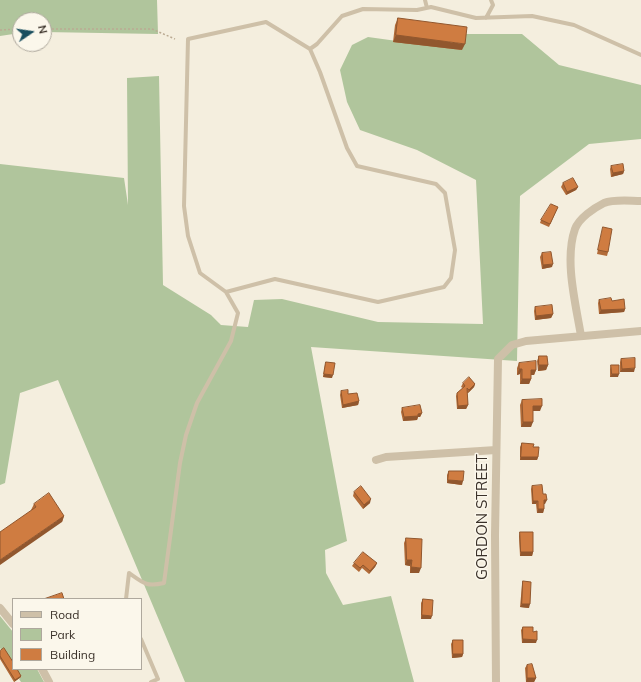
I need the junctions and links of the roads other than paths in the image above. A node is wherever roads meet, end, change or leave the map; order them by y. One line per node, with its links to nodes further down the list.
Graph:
1 (425, 0): 3 (lane)
2 (491, 0): 4 (lane)
3 (427, 8): 4 (lane); 5 (lane)
4 (486, 18): 6 (lane)
5 (310, 49): 8 (lane); 8 (lane)
6 (641, 55)
7 (641, 201): 10 (street)
8 (226, 292): 13 (lane)
9 (641, 332): 10 (street)
10 (581, 336): 11 (street, GORDON STREET)
11 (496, 450): 12 (street); 20 (street, GORDON STREET)
12 (376, 460)
13 (126, 598)
14 (0, 608): 15 (street)
15 (12, 623)
16 (142, 641): 19 (lane)
17 (43, 670): 18 (street)
18 (49, 682)
19 (151, 682)
20 (496, 682)

